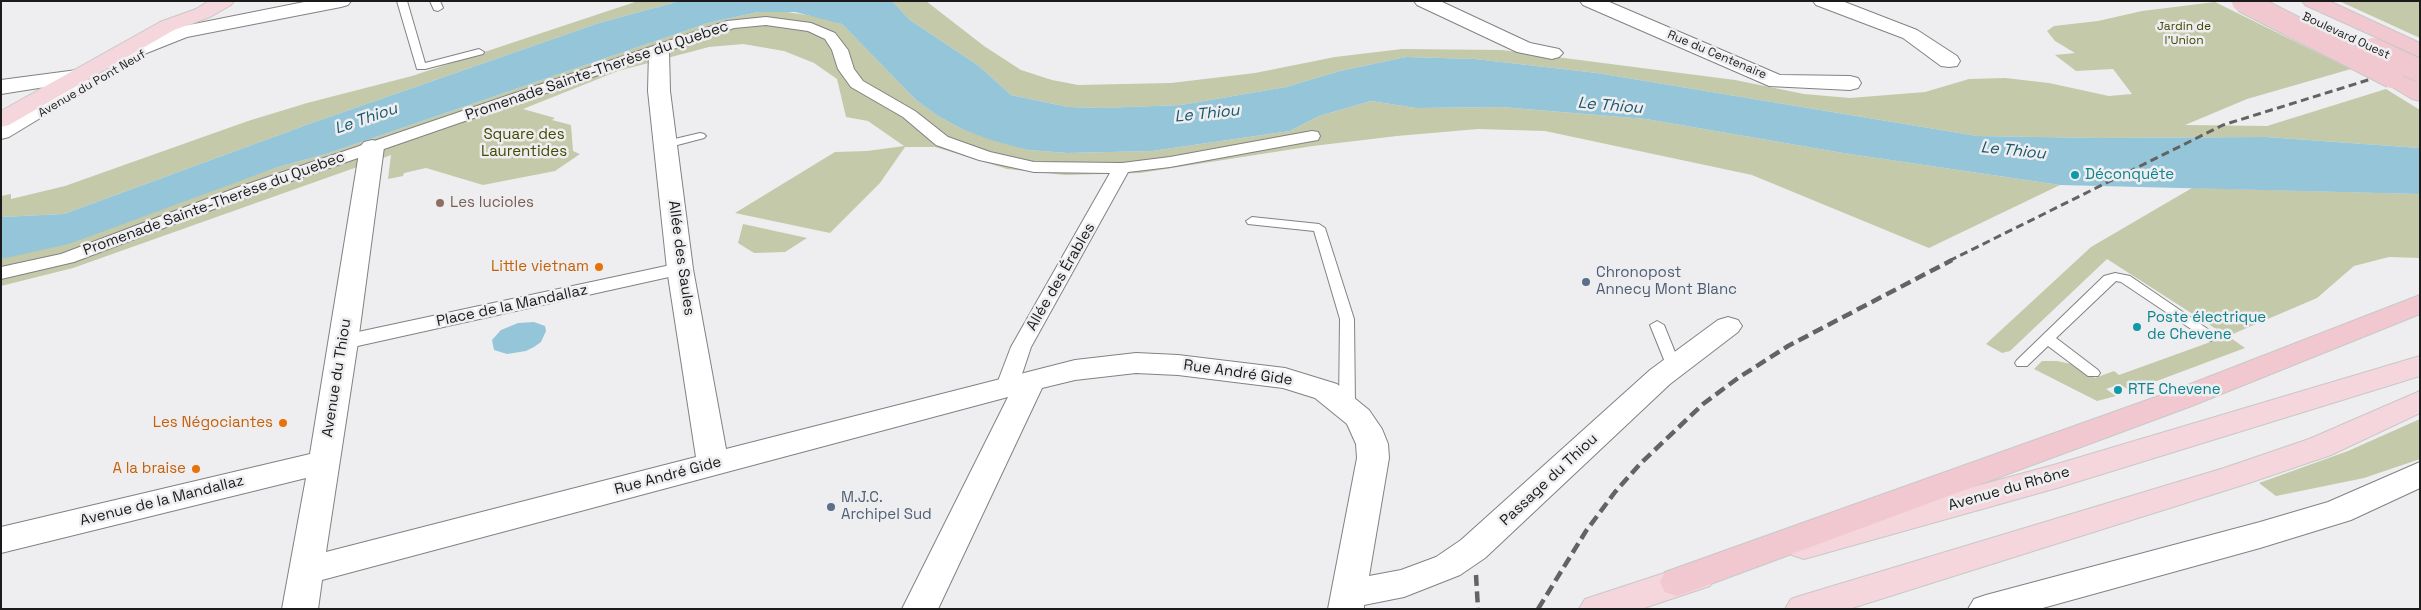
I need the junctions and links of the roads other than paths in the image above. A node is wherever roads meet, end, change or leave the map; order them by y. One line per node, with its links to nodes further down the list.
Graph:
1 (224, 1): 12 (main road, Avenue du Pont Neuf)
2 (240, 1): 11 (street)
3 (341, 1): 11 (street)
4 (1424, 1): 17 (street)
5 (1590, 1): 21 (street, Rue du Centenaire)
6 (1823, 1): 18 (street)
7 (2243, 1): 24 (highway, bridge)
8 (2272, 1): 19 (highway, Boulevard Ouest, bridge)
9 (2312, 1): 15 (highway, Boulevard Ouest)
10 (405, 2): 16 (lane)
11 (288, 12): 13 (street)
12 (203, 13): 13 (main road, Avenue du Pont Neuf); 20 (main road, Avenue du Pont Neuf)
13 (181, 32): 20 (street, Avenue du Pont Neuf); 26 (main road, Avenue du Pont Neuf)
14 (659, 51): 29 (street, Allée des Saules); 30 (street, Promenade Sainte-Therèse du Quebec); 31 (street, Promenade Sainte-Therèse du Quebec)
15 (2420, 51)
16 (479, 52)
17 (1552, 53)
18 (1950, 61)
19 (2420, 71)
20 (77, 76): 22 (street); 25 (main road, Avenue du Pont Neuf); 26 (street)
21 (1850, 83)
22 (1, 86)
23 (1, 93): 25 (street)
24 (2420, 94)
25 (8, 116)
26 (1, 132)
27 (700, 136): 29 (lane)
28 (1312, 136): 31 (street, Promenade Sainte-Therèse du Quebec)
29 (666, 144): 33 (street, Allée des Saules)
30 (372, 147): 34 (street, Promenade Sainte-Therèse du Quebec); 40 (street, Avenue du Thiou)
31 (1122, 168): 45 (street, Allée des Érables)
32 (1252, 221): 47 (lane)
33 (680, 269): 40 (street, Place de la Mandallaz); 49 (street, Allée des Saules)
34 (1, 273)
35 (2420, 304): 53 (highway)
36 (1657, 324): 43 (lane)
37 (1728, 326): 43 (street, Passage du Thiou)
38 (2211, 336): 39 (lane)
39 (2047, 339): 41 (lane); 44 (lane)
40 (344, 342): 48 (street, Avenue du Thiou)
41 (2022, 363)
42 (2420, 366): 53 (main road, Avenue du Rhône)
43 (1674, 367): 54 (street, Passage du Thiou)
44 (2094, 373)
45 (1018, 385): 47 (street, Rue André Gide); 49 (street, Rue André Gide); 56 (street)
46 (2420, 401): 58 (main road)
47 (1347, 406): 54 (street, Rue André Gide)
48 (323, 462): 51 (street, Avenue de la Mandallaz); 52 (street, Avenue du Thiou)
49 (713, 464): 52 (street, Rue André Gide)
50 (2420, 474): 59 (street)
51 (1, 540)
52 (306, 572): 55 (street, Avenue du Thiou)
53 (1676, 582): 57 (main road, Avenue du Rhône)
54 (1348, 602)
55 (300, 609)
56 (920, 609)
57 (1597, 609)
58 (1803, 609)
59 (1986, 609)

